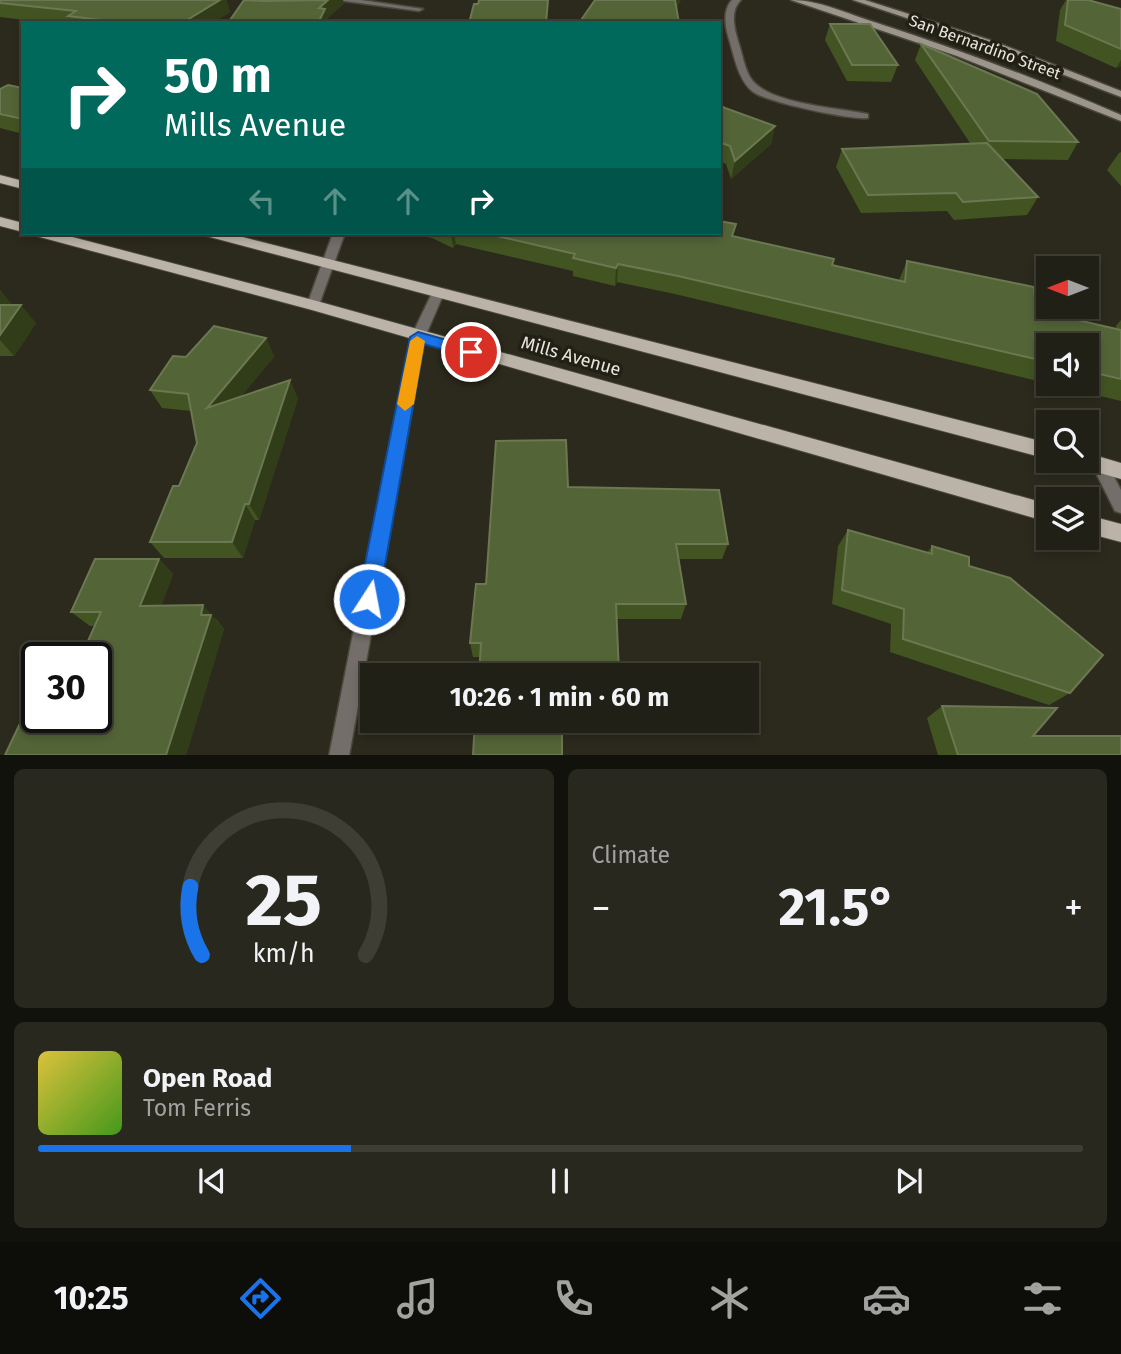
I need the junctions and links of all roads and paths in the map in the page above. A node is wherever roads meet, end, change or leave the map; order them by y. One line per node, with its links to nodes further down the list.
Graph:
1 (341, 0): 5 (street)
2 (737, 0): 8 (street)
3 (795, 0): 9 (main road, San Bernardino Street)
4 (857, 0): 7 (main road, San Bernardino Street)
5 (421, 4): 6 (street)
6 (415, 21)
7 (1121, 94)
8 (865, 116)
9 (1121, 118)
10 (0, 179): 11 (main road)
11 (21, 184)
12 (0, 221): 13 (main road)
13 (21, 227)
14 (49, 235): 19 (main road, Mills Avenue)
15 (219, 235): 17 (main road, Mills Avenue)
16 (338, 235): 17 (street)
17 (328, 263): 18 (main road, Mills Avenue); 19 (street)
18 (438, 293): 20 (street); 21 (main road, Mills Avenue)
19 (313, 305): 20 (main road, Mills Avenue)
20 (418, 337): 26 (main road, Mills Avenue); 29 (street)
21 (1036, 448)
22 (1099, 465): 23 (main road)
23 (1121, 471)
24 (1098, 473): 25 (street)
25 (1121, 506)
26 (1036, 510)
27 (1099, 527): 28 (main road)
28 (1121, 533)
29 (339, 755)

